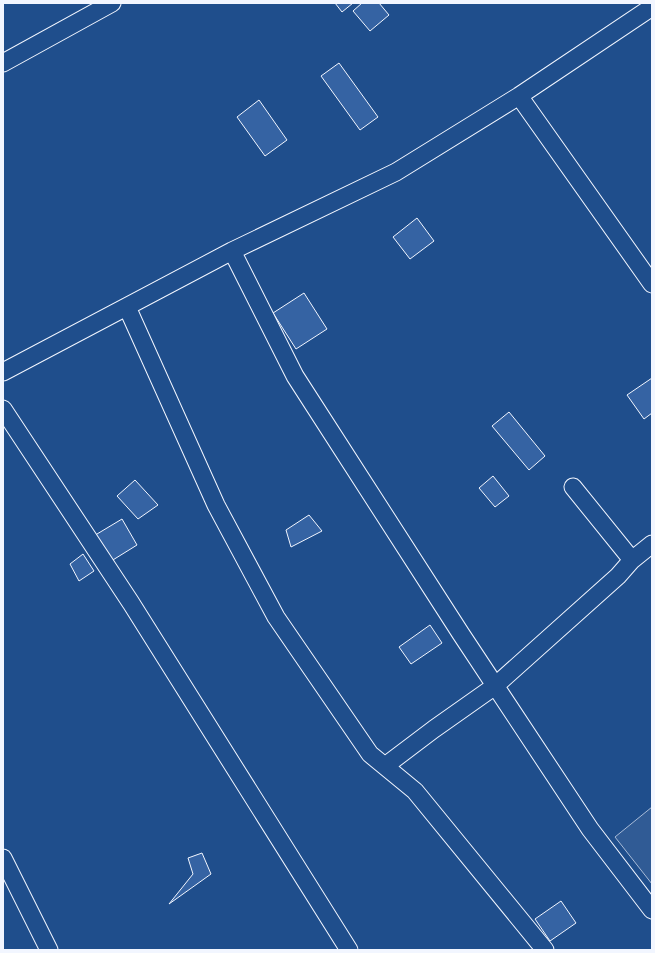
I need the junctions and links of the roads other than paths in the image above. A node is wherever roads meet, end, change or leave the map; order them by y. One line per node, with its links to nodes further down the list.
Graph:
1 (112, 3): 3 (street)
2 (652, 5): 4 (street)
3 (3, 63)
4 (519, 96): 5 (street); 6 (street)
5 (232, 251): 7 (street); 13 (street)
6 (652, 284)
7 (127, 307): 8 (street); 14 (street)
8 (3, 372)
9 (3, 409): 18 (street)
10 (573, 488): 12 (street)
11 (652, 544): 12 (street)
12 (632, 560): 13 (street)
13 (495, 686): 14 (street); 16 (street)
14 (384, 766): 19 (street)
15 (3, 858): 17 (street)
16 (652, 910)
17 (49, 950)
18 (349, 950)
19 (545, 950)

